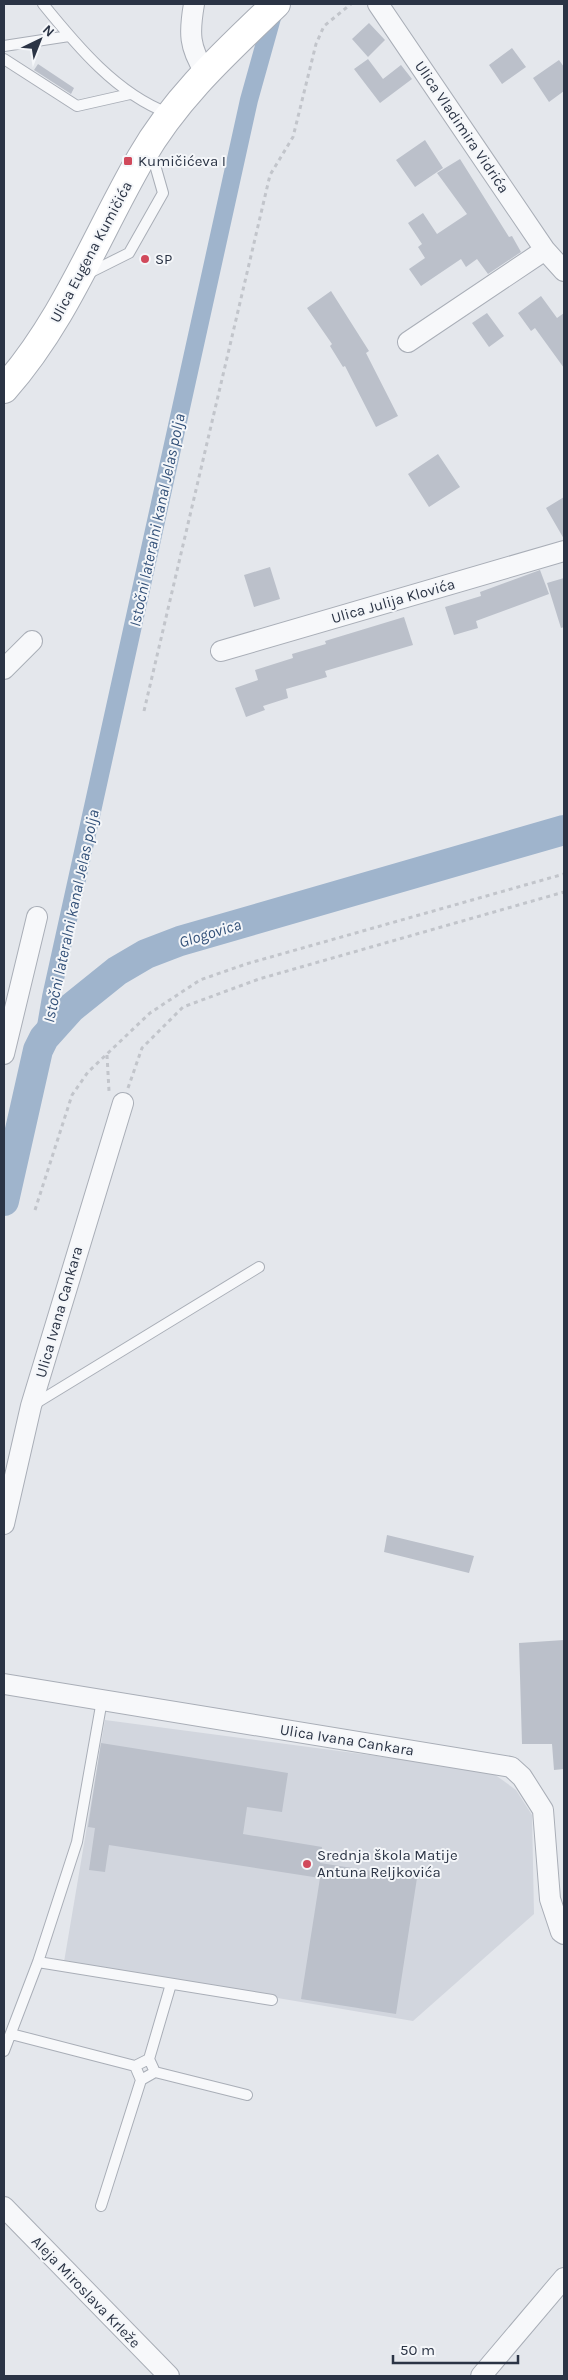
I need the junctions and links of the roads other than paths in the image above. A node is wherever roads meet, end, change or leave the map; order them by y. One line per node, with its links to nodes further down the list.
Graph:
1 (43, 4): 5 (lane)
2 (194, 4): 8 (street)
3 (276, 4): 8 (main road, Ulica Eugena Kumičića)
4 (378, 4): 12 (street, Ulica Vladimira Vidrića)
5 (69, 36): 6 (lane); 9 (lane)
6 (4, 46)
7 (4, 59): 9 (lane)
8 (205, 72): 10 (main road, Ulica Eugena Kumičića)
9 (130, 94): 10 (lane)
10 (169, 114): 11 (main road, Ulica Eugena Kumičića)
11 (149, 145): 14 (main road, Ulica Eugena Kumičića); 14 (lane)
12 (545, 250): 13 (street, Ulica Vladimira Vidrića); 15 (street)
13 (564, 271)
14 (79, 277): 16 (main road, Ulica Eugena Kumičića)
15 (408, 342)
16 (4, 389)
17 (564, 551): 19 (street, Ulica Julija Klovića)
18 (32, 641): 20 (street)
19 (221, 651)
20 (4, 669)
21 (37, 917): 22 (street)
22 (4, 1054)
23 (123, 1103): 25 (street, Ulica Ivana Cankara)
24 (259, 1267): 25 (lane)
25 (32, 1406): 26 (street, Ulica Ivana Cankara)
26 (4, 1524)
27 (4, 1684): 28 (street, Ulica Ivana Cankara)
28 (102, 1700): 29 (street, Ulica Ivana Cankara); 30 (lane)
29 (564, 1934)
30 (38, 1962): 31 (lane); 33 (lane)
31 (171, 1984): 32 (lane); 35 (lane)
32 (272, 2000)
33 (11, 2034): 34 (lane); 36 (lane)
34 (4, 2051)
35 (148, 2059): 36 (lane); 37 (lane)
36 (135, 2066): 38 (lane)
37 (155, 2072): 38 (lane); 39 (lane)
38 (140, 2080): 40 (lane)
39 (247, 2095)
40 (101, 2206)
41 (4, 2207): 43 (street, Aleja Miroslava Krleže)
42 (564, 2278): 44 (street)
43 (169, 2376)
44 (481, 2376)

